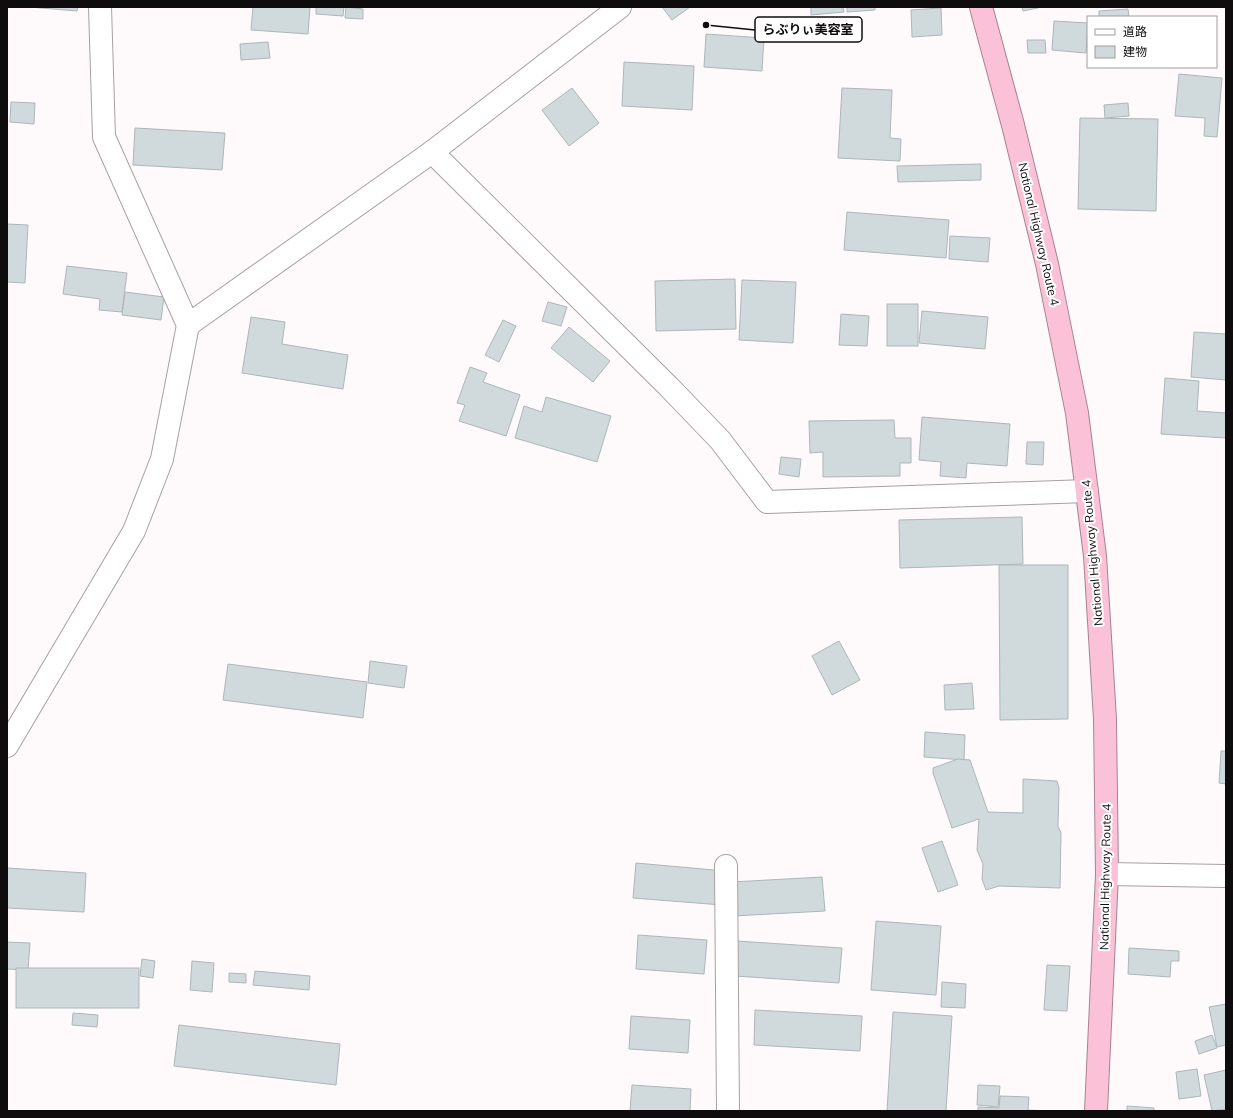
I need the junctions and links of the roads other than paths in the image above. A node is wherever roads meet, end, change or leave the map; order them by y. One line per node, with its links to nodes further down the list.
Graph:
1 (100, 7): 5 (street)
2 (620, 7): 4 (street)
3 (983, 10): 6 (highway, National Highway Route 4)
4 (432, 152): 5 (street); 6 (street)
5 (188, 325): 7 (street)
6 (1087, 491): 9 (highway, National Highway Route 4)
7 (7, 746)
8 (726, 866): 11 (street)
9 (1107, 874): 10 (street); 12 (highway, National Highway Route 4)
10 (1226, 876)
11 (728, 1111)
12 (1096, 1111)

